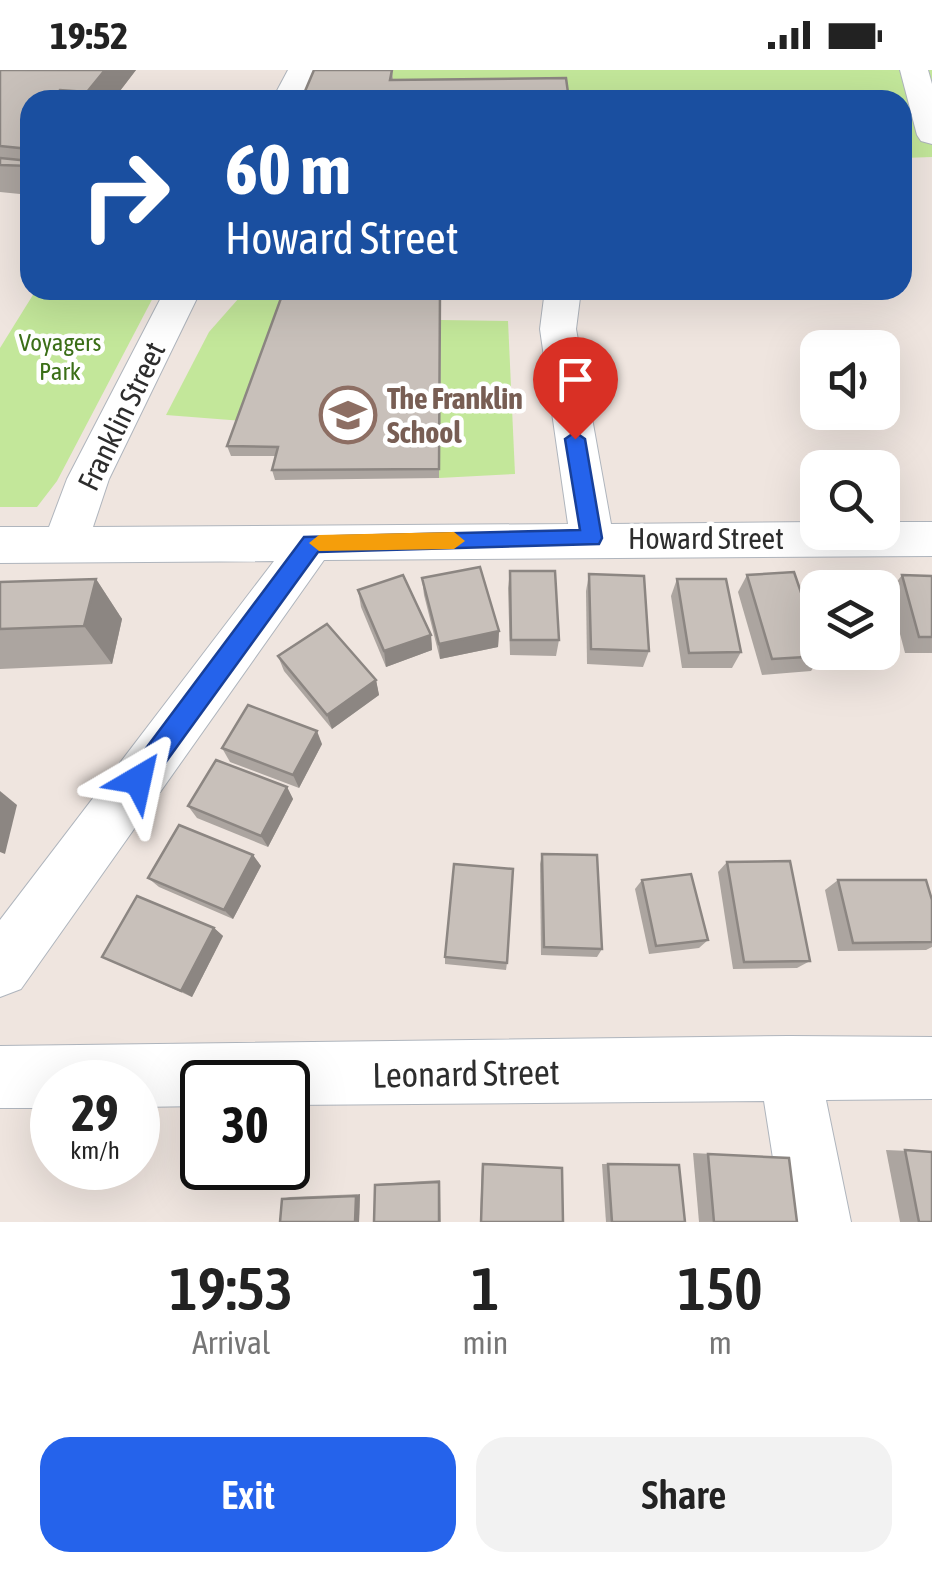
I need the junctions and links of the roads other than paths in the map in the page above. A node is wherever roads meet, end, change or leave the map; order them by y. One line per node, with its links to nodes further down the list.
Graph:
1 (914, 70): 2 (street)
2 (932, 135)
3 (178, 300): 8 (street, Franklin Street)
4 (562, 300): 5 (street)
5 (592, 538): 6 (street, Howard Street); 7 (street, Howard Street)
6 (932, 539)
7 (312, 543): 8 (street, Howard Street); 10 (street)
8 (65, 544): 9 (street, Howard Street)
9 (0, 545)
10 (0, 968)
11 (789, 1067): 12 (street, Leonard Street); 13 (street, Leonard Street); 14 (street)
12 (932, 1068)
13 (0, 1077)
14 (817, 1222)

